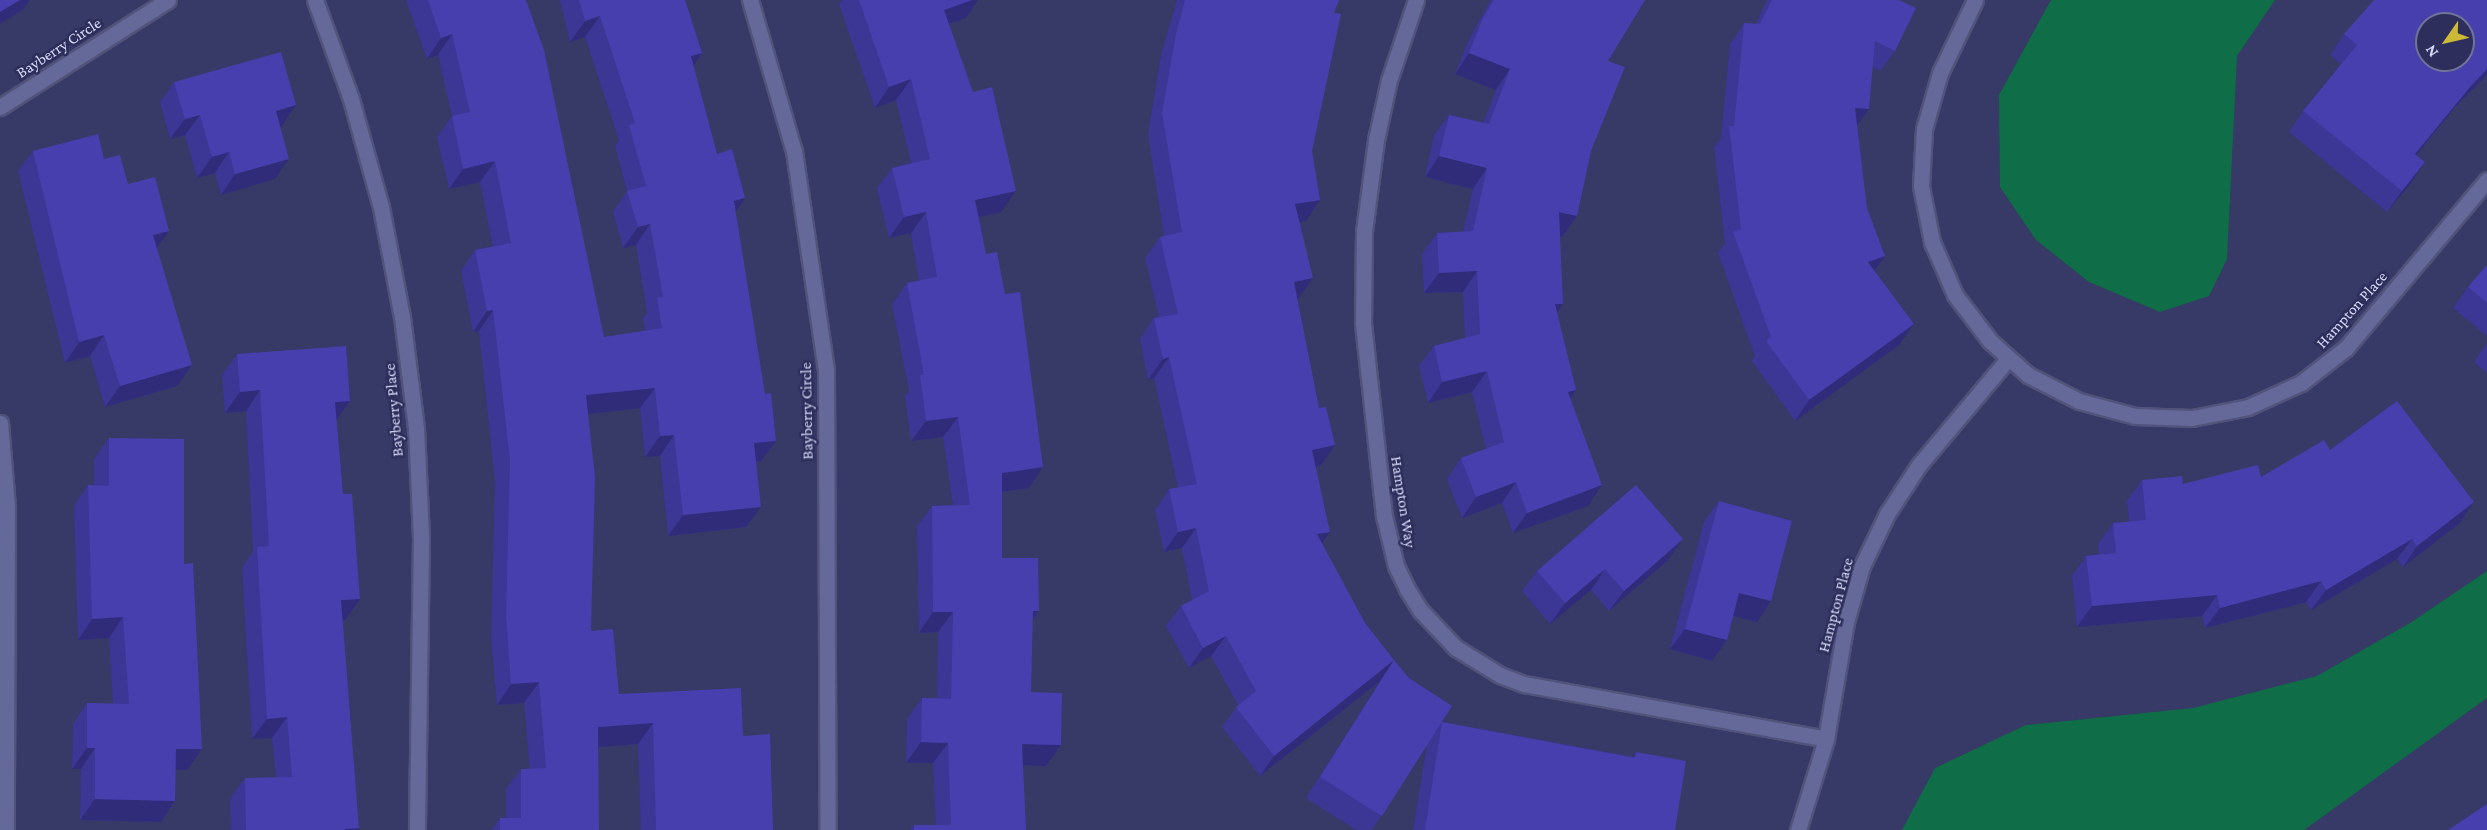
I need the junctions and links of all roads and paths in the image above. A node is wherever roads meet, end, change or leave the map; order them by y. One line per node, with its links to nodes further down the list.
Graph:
1 (168, 0): 6 (street, Bayberry Circle)
2 (315, 0): 13 (street, Bayberry Place)
3 (750, 0): 14 (street, Bayberry Circle)
4 (1416, 0): 11 (street, Hampton Way)
5 (1975, 0): 8 (street, Hampton Place)
6 (0, 107)
7 (2487, 180): 8 (street, Hampton Place)
8 (2008, 359): 11 (street, Hampton Place)
9 (0, 423): 10 (street)
10 (3, 507): 12 (street)
11 (1826, 739): 15 (street, Hampton Place)
12 (6, 830)
13 (417, 830)
14 (828, 830)
15 (1798, 830)

